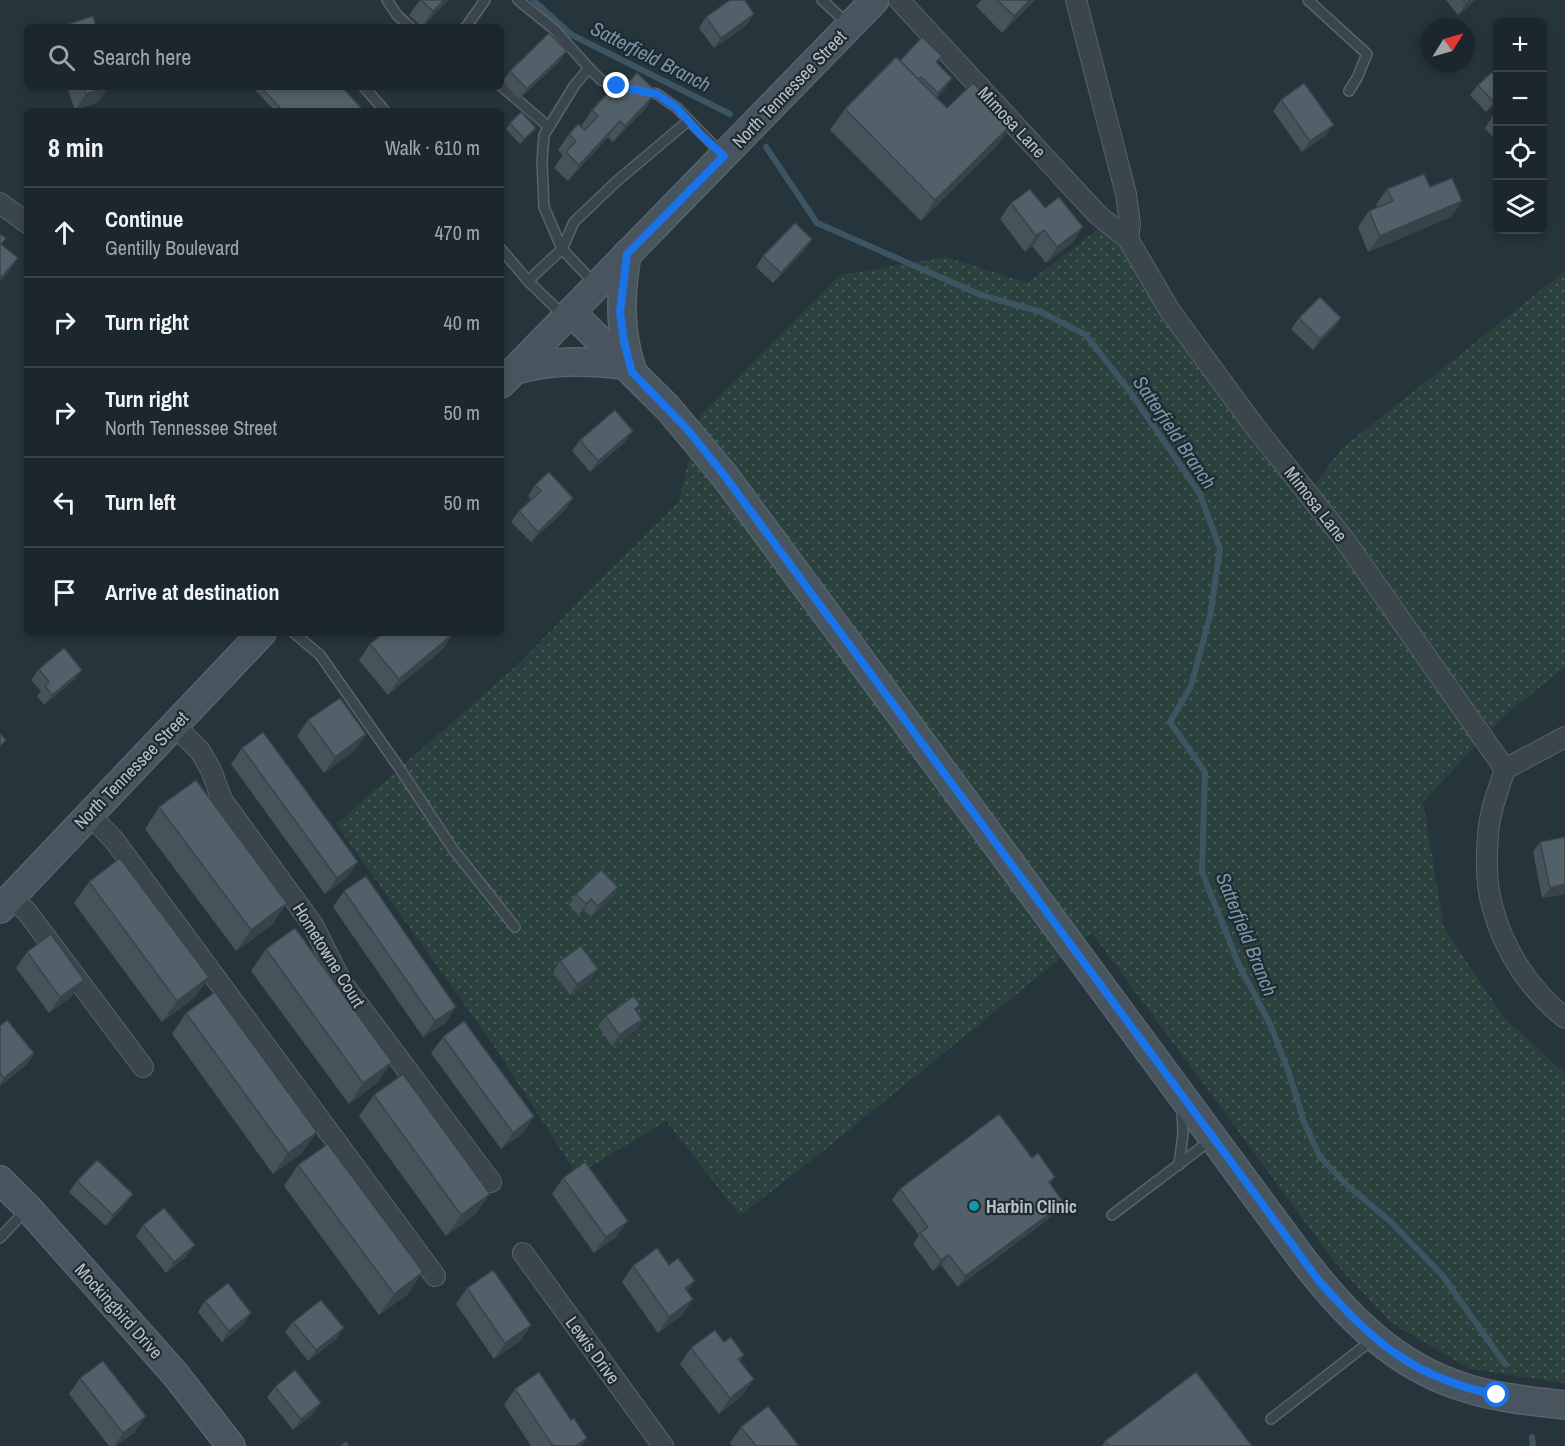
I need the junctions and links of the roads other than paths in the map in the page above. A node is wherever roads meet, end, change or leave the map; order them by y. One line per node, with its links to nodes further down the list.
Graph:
1 (387, 0): 9 (lane)
2 (485, 0): 10 (lane)
3 (518, 0): 12 (lane)
4 (822, 0): 11 (lane)
5 (875, 0): 11 (street, North Tennessee Street)
6 (899, 0): 22 (street, Mimosa Lane)
7 (1076, 0): 22 (street)
8 (1308, 0): 15 (lane)
9 (406, 24)
10 (468, 24)
11 (850, 26): 19 (street, North Tennessee Street)
12 (589, 68): 17 (lane); 18 (lane)
13 (504, 89): 18 (lane)
14 (366, 90): 16 (lane)
15 (1349, 90)
16 (382, 108)
17 (688, 121): 19 (lane); 23 (lane)
18 (549, 127): 23 (lane)
19 (724, 156): 25 (street, North Tennessee Street)
20 (0, 203): 21 (street)
21 (24, 221)
22 (1128, 239): 35 (street, Mimosa Lane)
23 (562, 249): 26 (lane); 27 (lane)
24 (504, 253): 26 (lane)
25 (627, 254): 27 (street, North Tennessee Street); 29 (street)
26 (528, 281): 28 (lane)
27 (596, 286): 28 (street, North Tennessee Street)
28 (568, 315): 29 (street); 30 (street, North Tennessee Street)
29 (629, 368): 30 (street); 41 (street)
30 (507, 377)
31 (259, 636): 33 (street, North Tennessee Street)
32 (297, 636): 38 (lane)
33 (174, 725): 36 (street, North Tennessee Street); 45 (street, Hometowne Court)
34 (1565, 737): 35 (street)
35 (1505, 770): 39 (street)
36 (89, 814): 37 (street, North Tennessee Street); 50 (street)
37 (5, 903): 40 (street)
38 (515, 927)
39 (1565, 1018)
40 (143, 1067)
41 (1178, 1091): 42 (street); 43 (lane)
42 (1213, 1139): 43 (lane); 51 (street)
43 (1179, 1165): 47 (lane)
44 (0, 1180): 46 (street, Mockingbird Drive)
45 (491, 1182)
46 (28, 1208): 48 (lane); 54 (street, Mockingbird Drive)
47 (1112, 1215)
48 (0, 1238)
49 (523, 1253): 55 (street, Lewis Drive)
50 (435, 1276)
51 (1374, 1338): 52 (street); 53 (lane)
52 (1565, 1405)
53 (1271, 1419)
54 (231, 1446)
55 (663, 1446)

